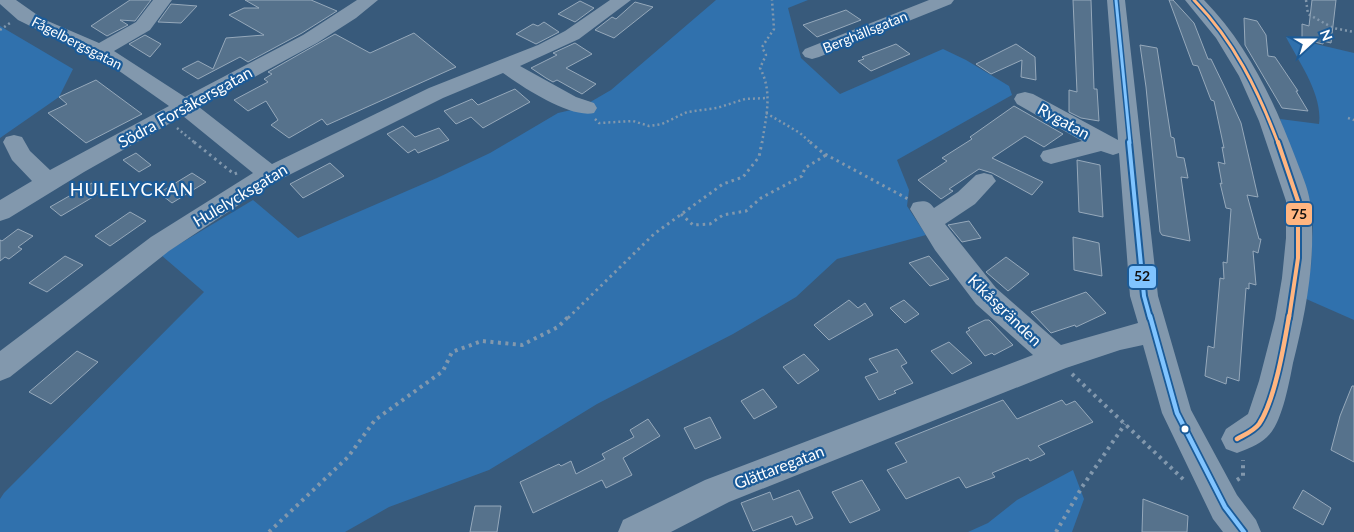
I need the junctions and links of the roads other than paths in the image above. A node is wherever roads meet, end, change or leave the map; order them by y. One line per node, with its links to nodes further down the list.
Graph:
1 (6, 0): 8 (street, Fågelbergsgatan)
2 (163, 0): 8 (street)
3 (370, 0): 12 (street, Södra Forsåkersgatan)
4 (622, 0): 10 (street, Hulelycksgatan)
5 (945, 0): 9 (street, Berghällsgatan)
6 (1116, 0): 16 (street)
7 (1194, 0): 25 (street)
8 (100, 51): 12 (street, Fågelbergsgatan)
9 (812, 53)
10 (506, 65): 13 (street); 18 (street, Hulelycksgatan)
11 (1025, 99): 15 (street, Rygatan)
12 (181, 114): 18 (street, Fågelbergsgatan); 20 (street, Södra Forsåkersgatan)
13 (592, 115)
14 (14, 142): 20 (street)
15 (1103, 143): 16 (street, Rygatan); 17 (street, Rygatan)
16 (1131, 154): 22 (street)
17 (1051, 156)
18 (270, 174): 24 (street, Hulelycksgatan)
19 (984, 181): 23 (street, Kikåsgränden)
20 (48, 182): 21 (street, Södra Forsåkersgatan)
21 (0, 212)
22 (1154, 331): 23 (street, Glättaregatan); 26 (street)
23 (1057, 360): 27 (street, Glättaregatan)
24 (0, 368)
25 (1237, 439)
26 (1231, 507)
27 (635, 532)

